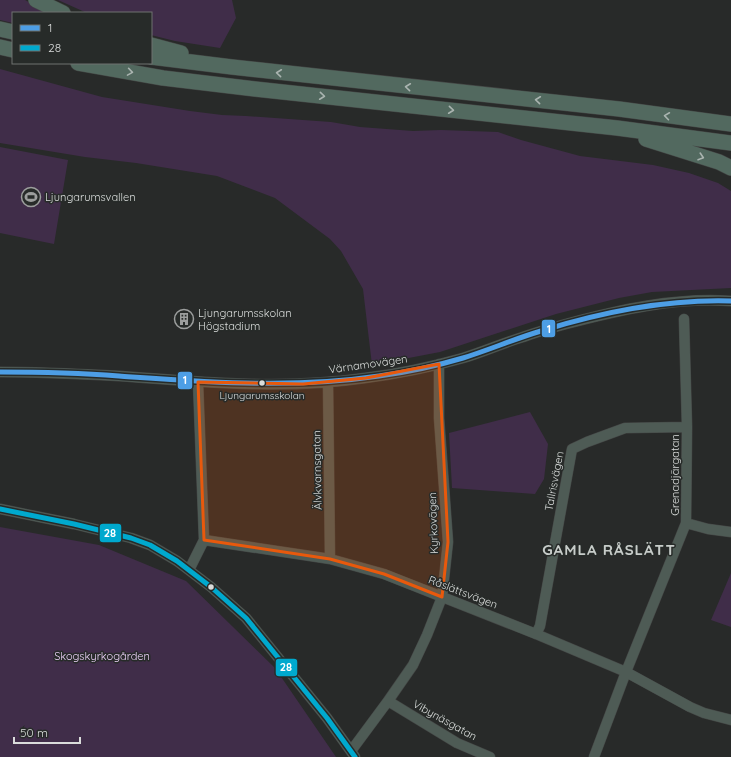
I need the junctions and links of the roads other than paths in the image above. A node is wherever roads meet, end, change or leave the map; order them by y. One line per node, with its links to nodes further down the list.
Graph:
1 (36, 0): 2 (highway)
2 (61, 12)
3 (0, 29): 4 (highway)
4 (12, 32)
5 (152, 45): 8 (highway)
6 (152, 57): 8 (highway)
7 (84, 64): 9 (highway, one-way to 9)
8 (232, 68): 10 (highway, one-way to 8)
9 (582, 124): 11 (highway); 12 (highway, one-way to 12)
10 (731, 124)
11 (731, 143)
12 (731, 168)
13 (731, 301): 15 (street, Värnamovägen)
14 (684, 319): 19 (street, Grenadjärgatan)
15 (439, 364): 18 (street, Värnamovägen); 26 (street, Kyrkovägen)
16 (0, 372): 17 (street, Värnamovägen)
17 (198, 382): 18 (street, Värnamovägen); 23 (street)
18 (328, 382): 24 (street, Älvkvarnsgatan)
19 (687, 427): 21 (street, Grenadjärgatan); 27 (street, Tallrisvägen)
20 (0, 509): 25 (street)
21 (686, 523): 22 (street); 28 (street, Grenadjärgatan)
22 (731, 532)
23 (204, 540): 24 (street, Råslättsvägen); 25 (street)
24 (330, 559): 26 (street, Råslättsvägen)
25 (189, 570): 31 (street)
26 (442, 597): 27 (street, Råslättsvägen); 29 (street, Kyrkovägen)
27 (536, 634): 28 (street, Råslättsvägen)
28 (626, 672): 30 (street, Råslättsvägen); 33 (street, Grenadjärgatan)
29 (388, 701): 31 (street, Kyrkovägen); 32 (street, Vibynäsgatan)
30 (731, 720)
31 (353, 754)
32 (490, 757)
33 (594, 757)

